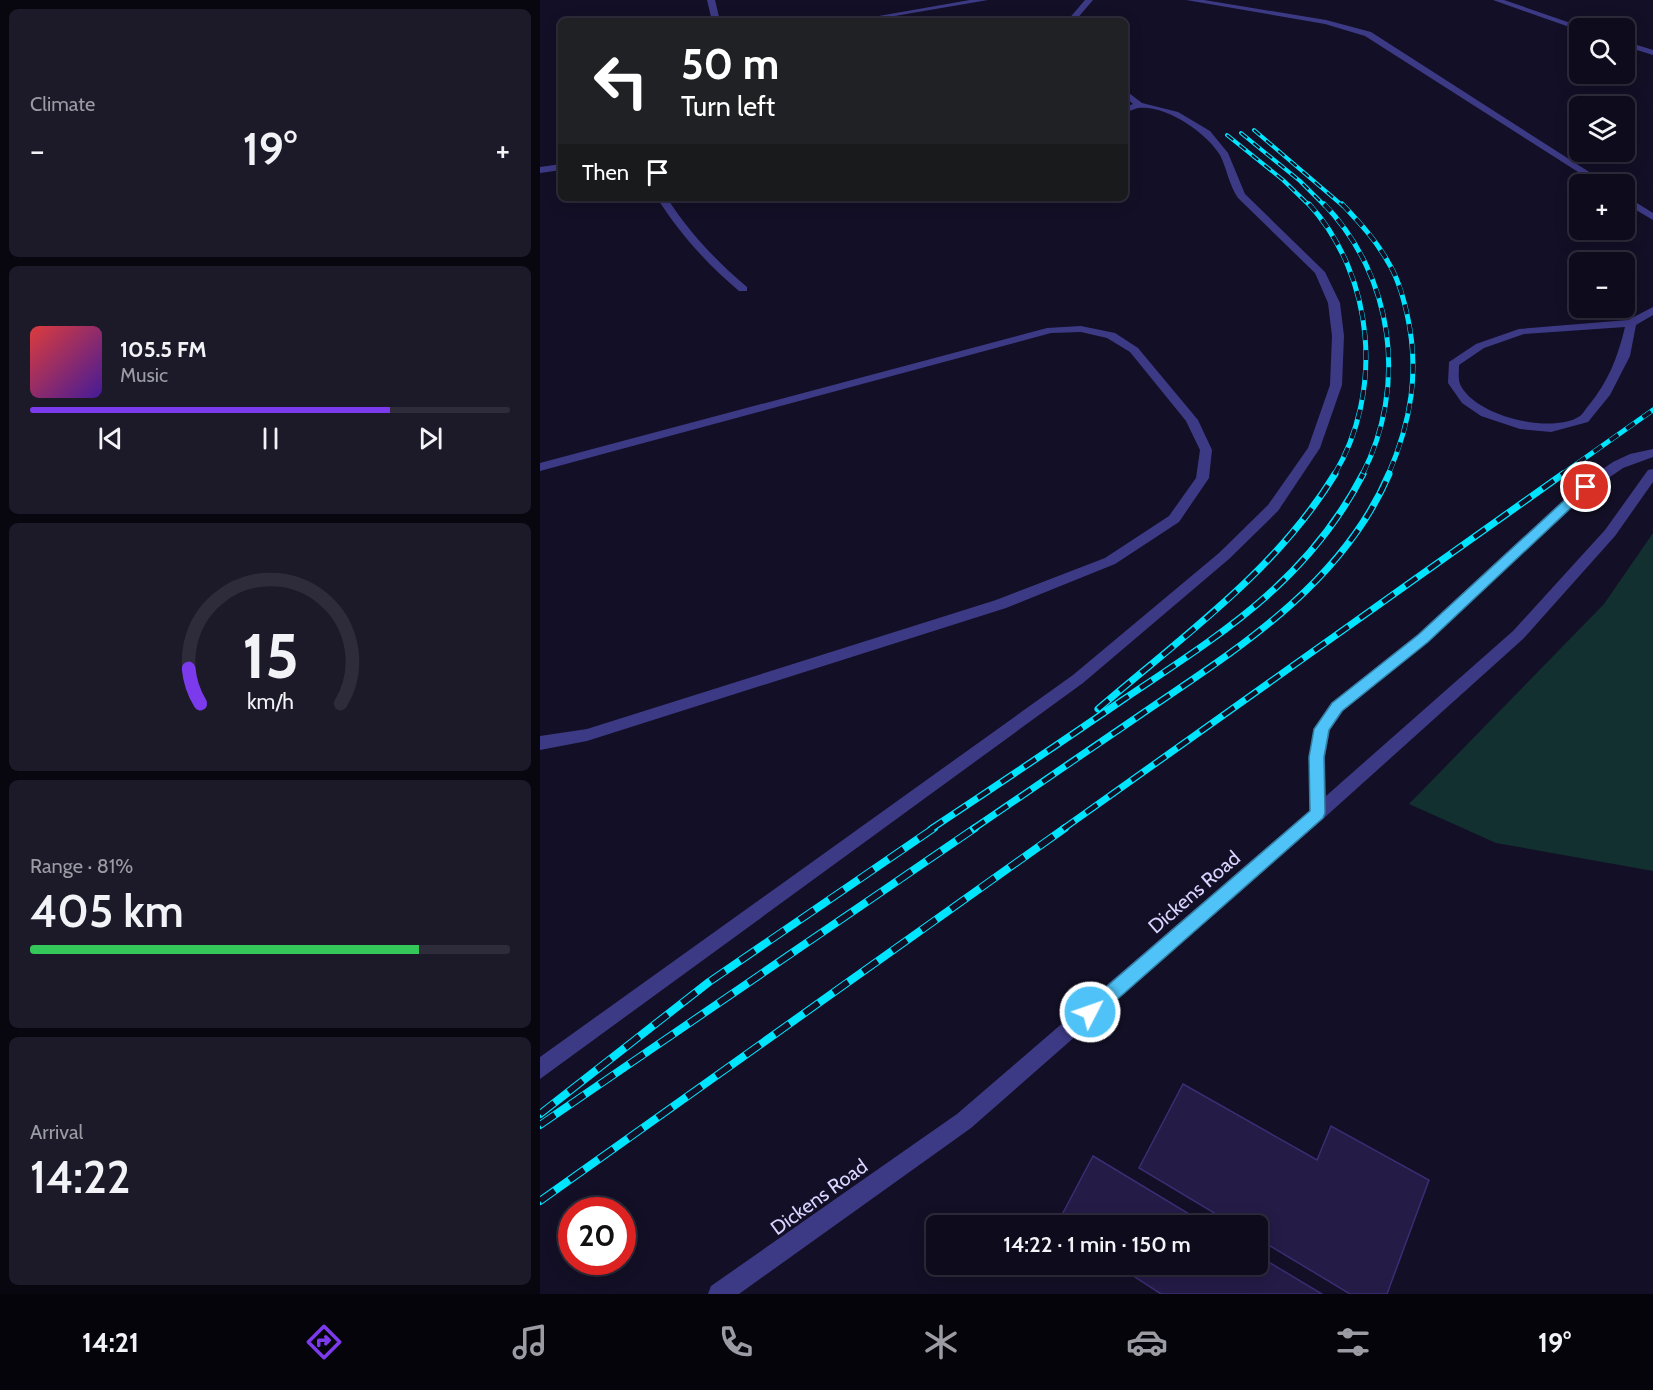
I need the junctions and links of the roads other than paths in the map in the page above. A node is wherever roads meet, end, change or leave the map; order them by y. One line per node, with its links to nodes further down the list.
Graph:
1 (711, 0): 9 (lane)
2 (984, 0): 8 (lane)
3 (1089, 0): 10 (lane)
4 (1190, 0): 17 (lane)
5 (1497, 0): 7 (lane)
6 (1526, 0): 7 (lane)
7 (1513, 5): 11 (lane)
8 (877, 17)
9 (715, 18)
10 (1074, 18)
11 (1569, 24)
12 (1635, 47): 13 (lane)
13 (1653, 53)
14 (1132, 107): 29 (lane)
15 (558, 167): 16 (lane)
16 (540, 170)
17 (1587, 174)
18 (664, 201): 21 (lane)
19 (1635, 205): 20 (lane)
20 (1653, 217)
21 (743, 289)
22 (1653, 310): 23 (lane)
23 (1631, 323): 23 (lane)
24 (1653, 453): 28 (lane)
25 (540, 467): 27 (lane)
26 (1653, 473): 28 (lane, Dickens Road)
27 (540, 743)
28 (1318, 813): 30 (lane, Dickens Road)
29 (540, 1069)
30 (719, 1294)

